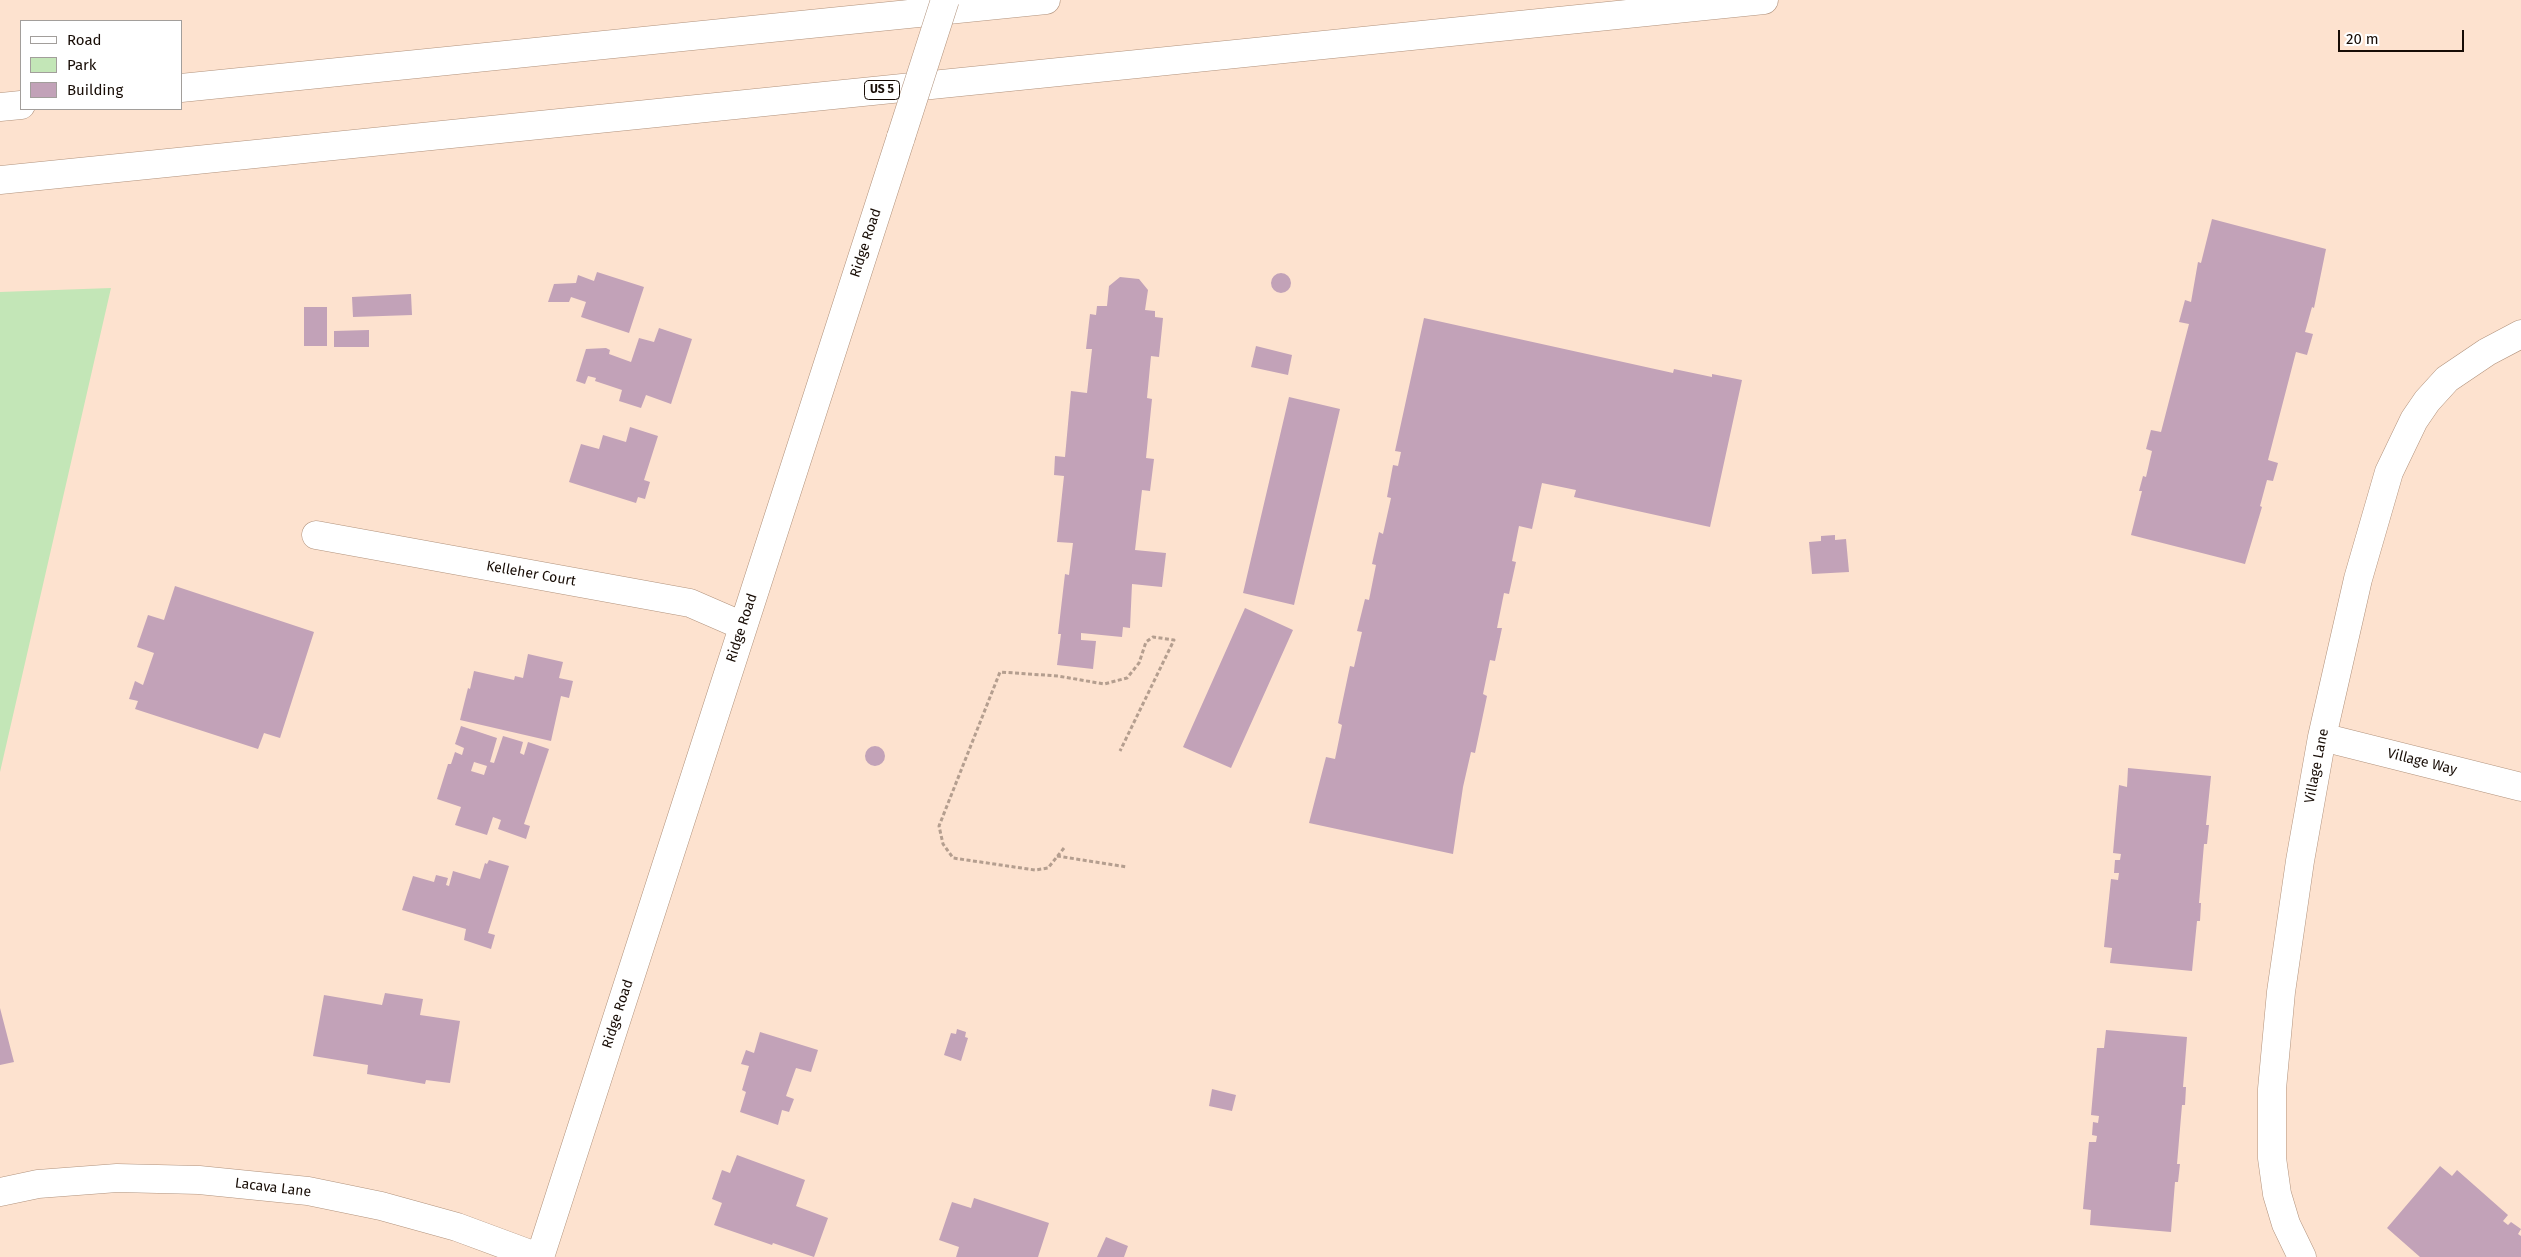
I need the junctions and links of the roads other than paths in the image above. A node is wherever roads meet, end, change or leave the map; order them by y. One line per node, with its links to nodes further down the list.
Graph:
1 (945, 0): 10 (main road, Ridge Road, bridge)
2 (1046, 0): 4 (main road)
3 (1764, 0): 7 (main road, US 5)
4 (182, 88)
5 (20, 104): 6 (main road)
6 (0, 107)
7 (0, 180)
8 (2521, 334): 11 (main road, Village Lane)
9 (316, 535): 10 (main road, Kelleher Court)
10 (743, 626): 14 (main road, Ridge Road)
11 (2322, 737): 12 (main road, Village Way); 15 (main road, Village Lane)
12 (2521, 786)
13 (0, 1192): 14 (main road, Lacava Lane)
14 (539, 1257)
15 (2302, 1257)

